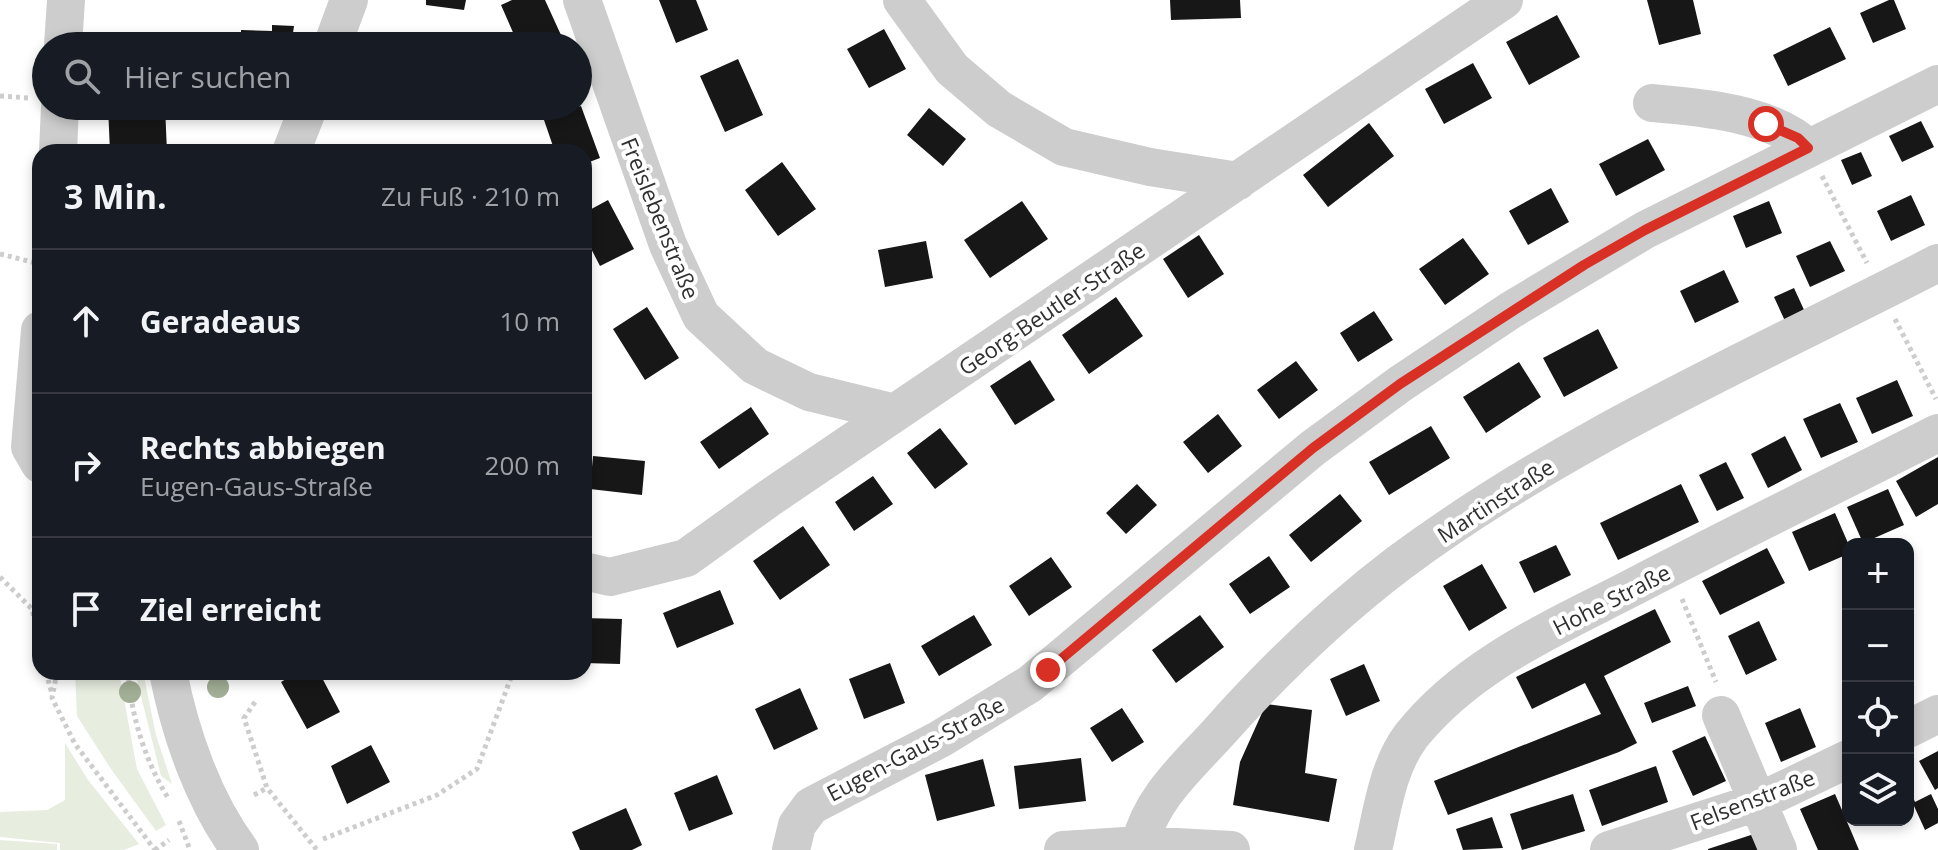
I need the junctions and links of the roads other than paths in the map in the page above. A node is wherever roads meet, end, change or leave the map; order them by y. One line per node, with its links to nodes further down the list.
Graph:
1 (66, 0): 6 (street)
2 (349, 0): 7 (street)
3 (582, 0): 17 (street, Freislebenstraße)
4 (902, 0): 15 (street)
5 (1504, 0): 15 (street, Georg-Beutler-Straße)
6 (64, 32)
7 (337, 32)
8 (1938, 84): 14 (street, Eugen-Gaus-Straße)
9 (1652, 103): 14 (street)
10 (50, 120): 12 (street)
11 (304, 120): 13 (street)
12 (56, 144)
13 (294, 144)
14 (1808, 148): 30 (street, Eugen-Gaus-Straße)
15 (1238, 181): 17 (street, Georg-Beutler-Straße)
16 (1938, 263): 28 (street, Martinstraße)
17 (895, 413): 21 (street, Georg-Beutler-Straße)
18 (32, 424): 20 (street)
19 (1938, 433): 33 (street, Hohe Straße)
20 (32, 450)
21 (592, 573)
22 (170, 680): 29 (street)
23 (1938, 714): 25 (street)
24 (1721, 715): 27 (street)
25 (1914, 726)
26 (1842, 762): 27 (street, Felsenstraße)
27 (1758, 802): 34 (street, Felsenstraße); 35 (street)
28 (1140, 845): 31 (street); 32 (street)
29 (240, 850)
30 (791, 850)
31 (1063, 850)
32 (1231, 850)
33 (1373, 850)
34 (1609, 850)
35 (1778, 850)

